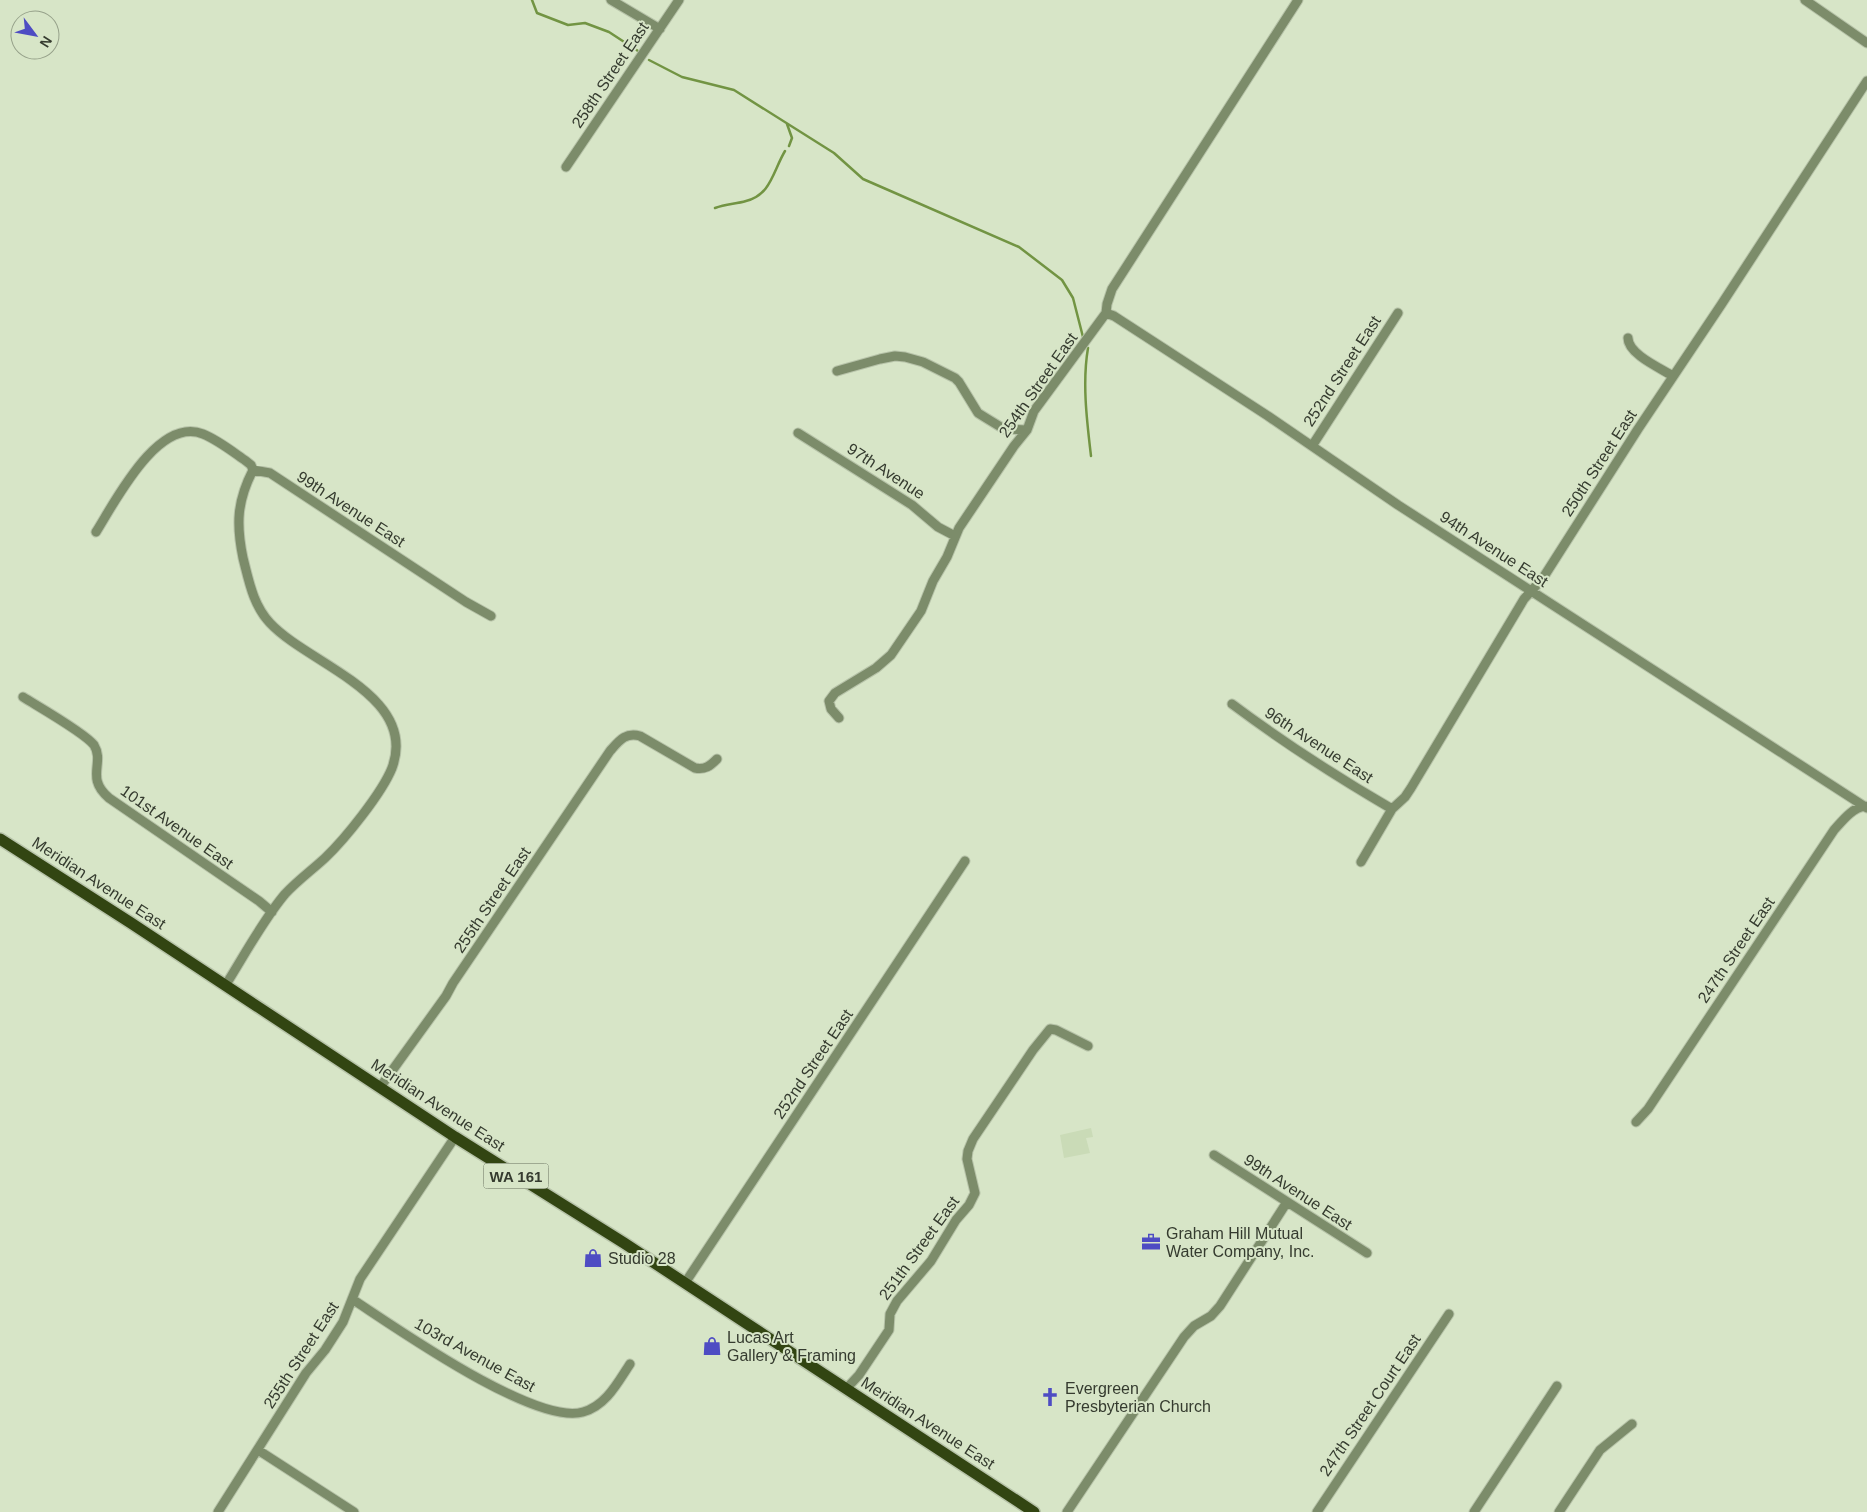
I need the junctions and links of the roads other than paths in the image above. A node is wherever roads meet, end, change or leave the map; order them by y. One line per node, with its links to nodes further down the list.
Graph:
1 (611, 0): 5 (street)
2 (679, 0): 5 (street, 258th Street East)
3 (1298, 0): 9 (street, 254th Street East)
4 (1805, 0): 6 (street)
5 (660, 29): 8 (street, 258th Street East)
6 (1867, 43)
7 (1867, 81): 13 (street, 250th Street East)
8 (566, 167)
9 (1106, 313): 14 (street, 254th Street East); 16 (street, 94th Avenue East)
10 (1398, 313): 16 (street, 252nd Street East)
11 (1628, 338): 13 (street)
12 (836, 371): 14 (street)
13 (1673, 376): 20 (street, 250th Street East)
14 (1027, 430): 19 (street, 254th Street East)
15 (798, 433): 19 (street, 97th Avenue)
16 (1312, 446): 20 (street, 94th Avenue East)
17 (253, 470): 18 (street, 99th Avenue East); 21 (street, 99th Avenue East); 31 (street)
18 (96, 532)
19 (955, 536): 24 (street, 254th Street East)
20 (1532, 592): 26 (street, 94th Avenue East); 27 (street, 250th Street East)
21 (491, 616)
22 (24, 697): 31 (street, 101st Avenue East)
23 (1232, 704): 27 (street, 96th Avenue East)
24 (839, 718)
25 (718, 759): 34 (street, 255th Street East)
26 (1866, 806): 35 (street, 247th Street East)
27 (1392, 809): 30 (street, 250th Street East)
28 (0, 839): 32 (main road, Meridian Avenue East / WA 161)
29 (965, 861): 40 (street, 252nd Street East)
30 (1362, 862)
31 (272, 912): 32 (street)
32 (225, 986): 34 (main road, Meridian Avenue East / WA 161)
33 (1088, 1046): 45 (street, 251th Street East)
34 (381, 1086): 36 (main road, Meridian Avenue East / WA 161)
35 (1636, 1122)
36 (455, 1137): 40 (main road, Meridian Avenue East / WA 161); 41 (street, 255th Street East)
37 (1214, 1155): 38 (street, 99th Avenue East)
38 (1287, 1202): 39 (street, 99th Avenue East); 51 (street)
39 (1367, 1253)
40 (686, 1284): 45 (main road, Meridian Avenue East / WA 161)
41 (352, 1299): 43 (street, 103rd Avenue East); 47 (street, 255th Street East)
42 (1449, 1314): 52 (street, 247th Street Court East)
43 (630, 1364)
44 (1557, 1386): 53 (street)
45 (846, 1389): 50 (main road, Meridian Avenue East / WA 161)
46 (1632, 1424): 54 (street)
47 (258, 1450): 48 (street, 255th Street East); 49 (street)
48 (218, 1512)
49 (354, 1512)
50 (1034, 1512)
51 (1066, 1512)
52 (1317, 1512)
53 (1474, 1512)
54 (1559, 1512)

